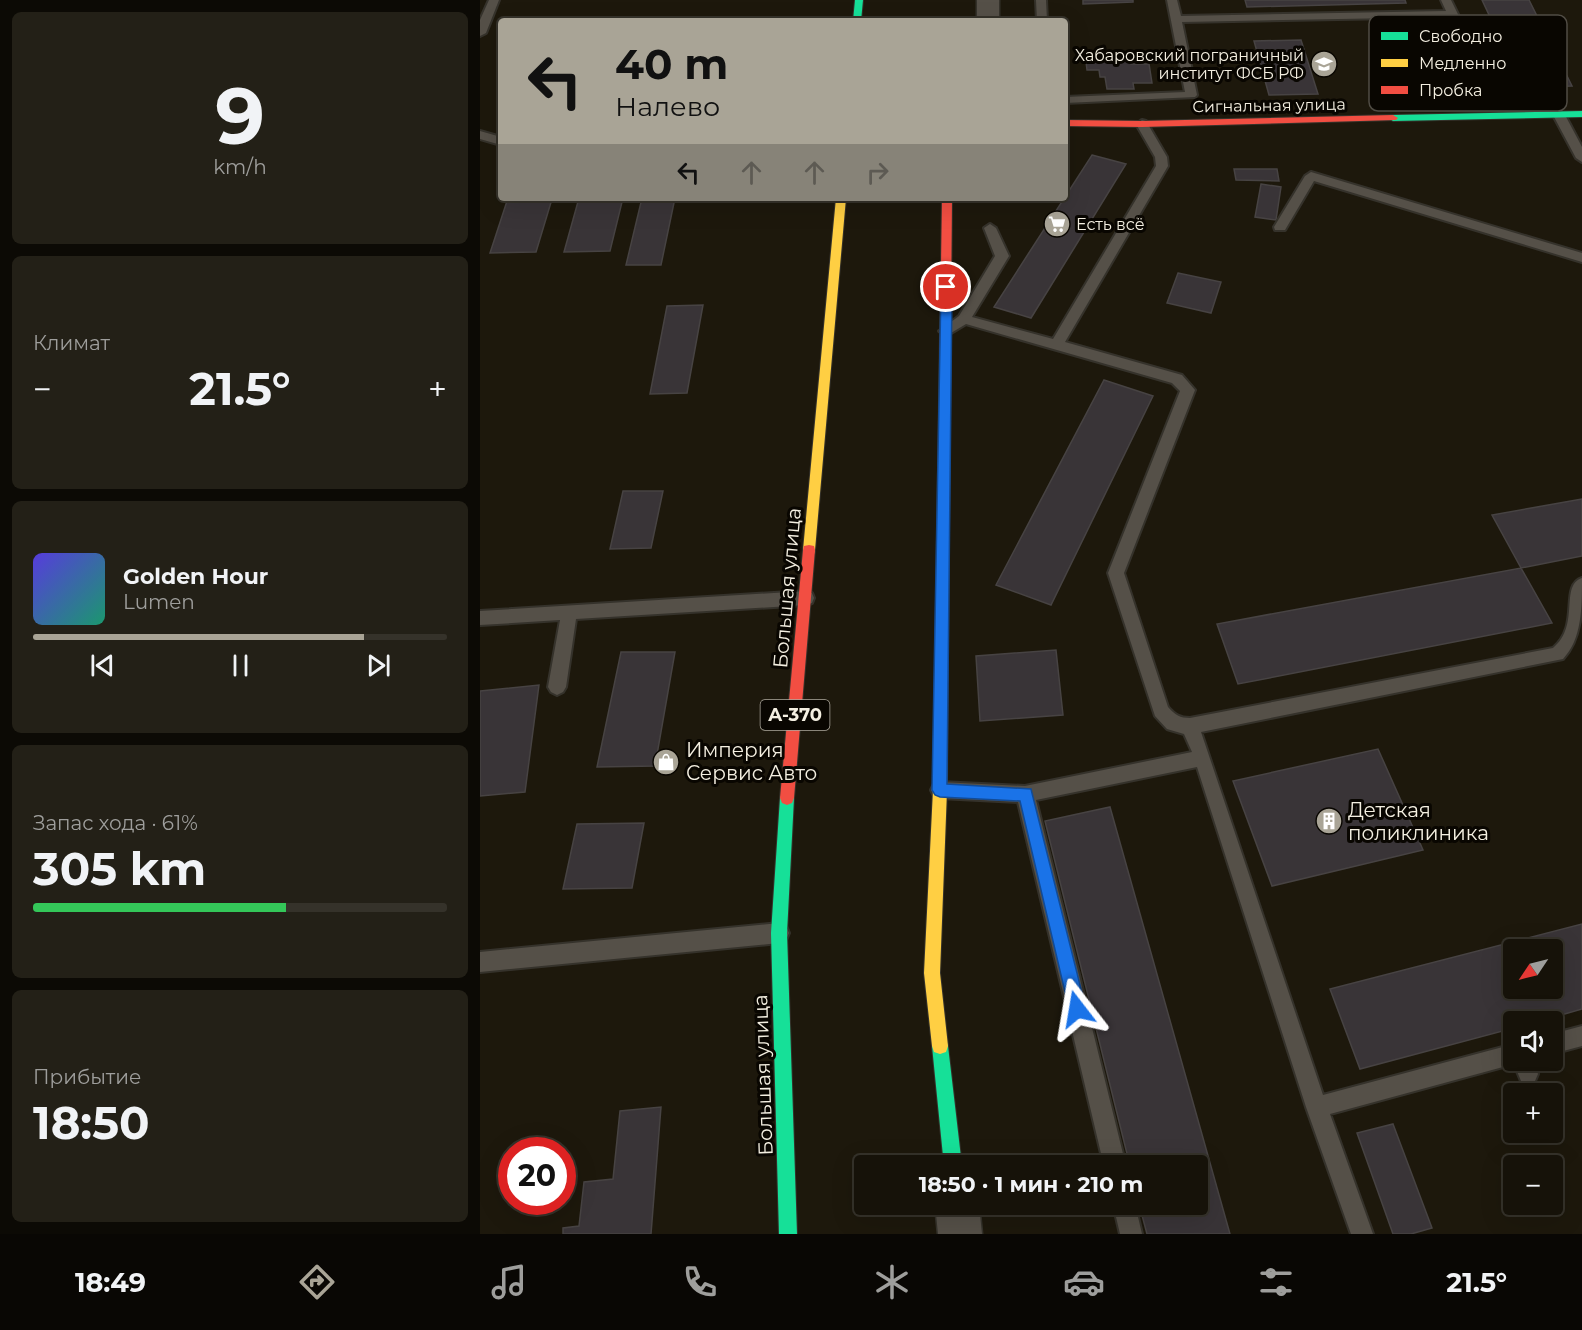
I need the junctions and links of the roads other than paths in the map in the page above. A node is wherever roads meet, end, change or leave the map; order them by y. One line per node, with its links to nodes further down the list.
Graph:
1 (494, 0): 10 (lane)
2 (859, 0): 11 (main road)
3 (988, 0): 12 (street)
4 (1041, 0): 13 (lane)
5 (1172, 0): 14 (lane)
6 (1446, 0): 7 (lane)
7 (1452, 14): 8 (lane)
8 (1397, 15)
9 (1369, 16): 14 (lane)
10 (483, 18): 15 (lane)
11 (857, 18)
12 (988, 18)
13 (1042, 18)
14 (1176, 19): 16 (lane)
15 (480, 33)
16 (1068, 100)
17 (1582, 114): 18 (main road, Сигнальная улица)
18 (1559, 115): 20 (main road, Сигнальная улица); 23 (lane)
19 (1068, 123): 20 (main road, Сигнальная улица)
20 (1142, 124): 31 (lane)
21 (480, 135): 22 (lane)
22 (498, 140)
23 (1582, 158)
24 (841, 201): 33 (main road, Большая улица / А-370)
25 (947, 201): 30 (main road)
26 (1280, 227): 28 (lane)
27 (990, 228): 29 (lane)
28 (1582, 258)
29 (964, 319): 30 (lane); 31 (lane)
30 (946, 331): 39 (main road)
31 (1057, 344): 37 (lane)
32 (1582, 585): 37 (lane)
33 (806, 598): 34 (lane); 41 (main road, Большая улица / А-370)
34 (569, 613): 35 (lane); 36 (lane)
35 (480, 618)
36 (557, 687)
37 (1190, 726): 38 (lane)
38 (1203, 758): 40 (lane); 46 (lane)
39 (940, 790): 40 (lane); 47 (main road)
40 (1026, 794): 48 (lane)
41 (779, 933): 42 (lane); 51 (main road, Большая улица / А-370)
42 (480, 962)
43 (1582, 1036): 44 (lane)
44 (1563, 1041)
45 (1503, 1057): 46 (lane)
46 (1317, 1107): 54 (lane)
47 (952, 1155)
48 (1112, 1155)
49 (958, 1215): 52 (street)
50 (1127, 1215): 53 (lane)
51 (788, 1234)
52 (960, 1234)
53 (1131, 1234)
54 (1362, 1234)

